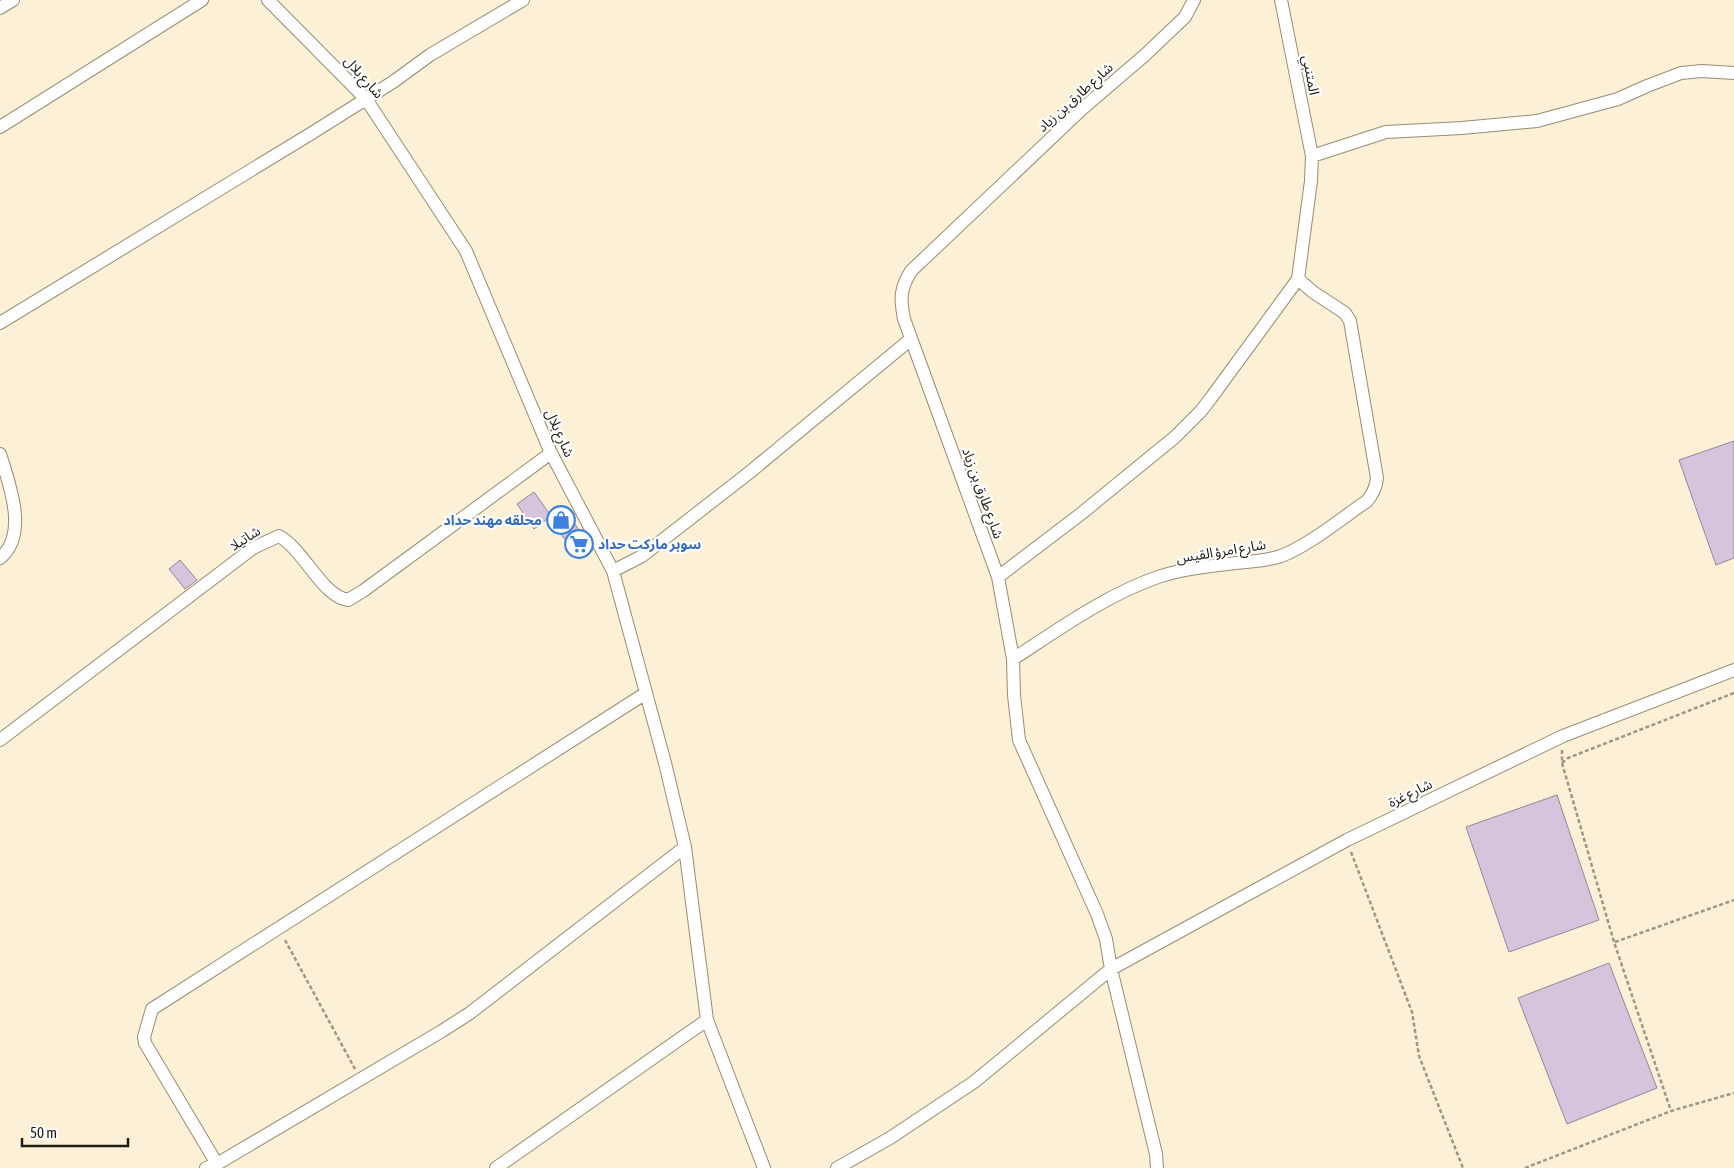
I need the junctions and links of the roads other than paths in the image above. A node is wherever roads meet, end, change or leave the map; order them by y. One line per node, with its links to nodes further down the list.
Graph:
1 (13, 0): 7 (street)
2 (202, 0): 10 (street)
3 (268, 0): 9 (street, شارع بلال)
4 (523, 0): 9 (street)
5 (1194, 0): 14 (street, شارع طارق بن زياد)
6 (1281, 0): 11 (street, المتنبي)
7 (0, 8)
8 (1734, 73): 11 (street)
9 (366, 99): 13 (street); 15 (street, شارع بلال)
10 (0, 127)
11 (1312, 156): 12 (street)
12 (1298, 279): 19 (street); 20 (street, شارع امرؤ القيس)
13 (0, 323)
14 (911, 339): 18 (street); 19 (street, شارع طارق بن زياد)
15 (551, 453): 18 (street, شارع بلال); 23 (street, شاتيلا)
16 (0, 454): 17 (street)
17 (0, 558)
18 (613, 571): 22 (street, شارع بلال)
19 (998, 578): 20 (street, شارع طارق بن زياد)
20 (1013, 658): 25 (street, شارع طارق بن زياد)
21 (1734, 670): 25 (street, شارع غزة)
22 (646, 693): 24 (street, شارع بلال); 27 (street)
23 (0, 740)
24 (685, 847): 26 (street, شارع بلال); 27 (street)
25 (1111, 969): 30 (street, شارع غزة); 31 (street, شارع طارق بن زياد)
26 (707, 1020): 28 (street); 29 (street, شارع بلال)
27 (211, 1166)
28 (496, 1168)
29 (764, 1168)
30 (837, 1168)
31 (1157, 1168)

